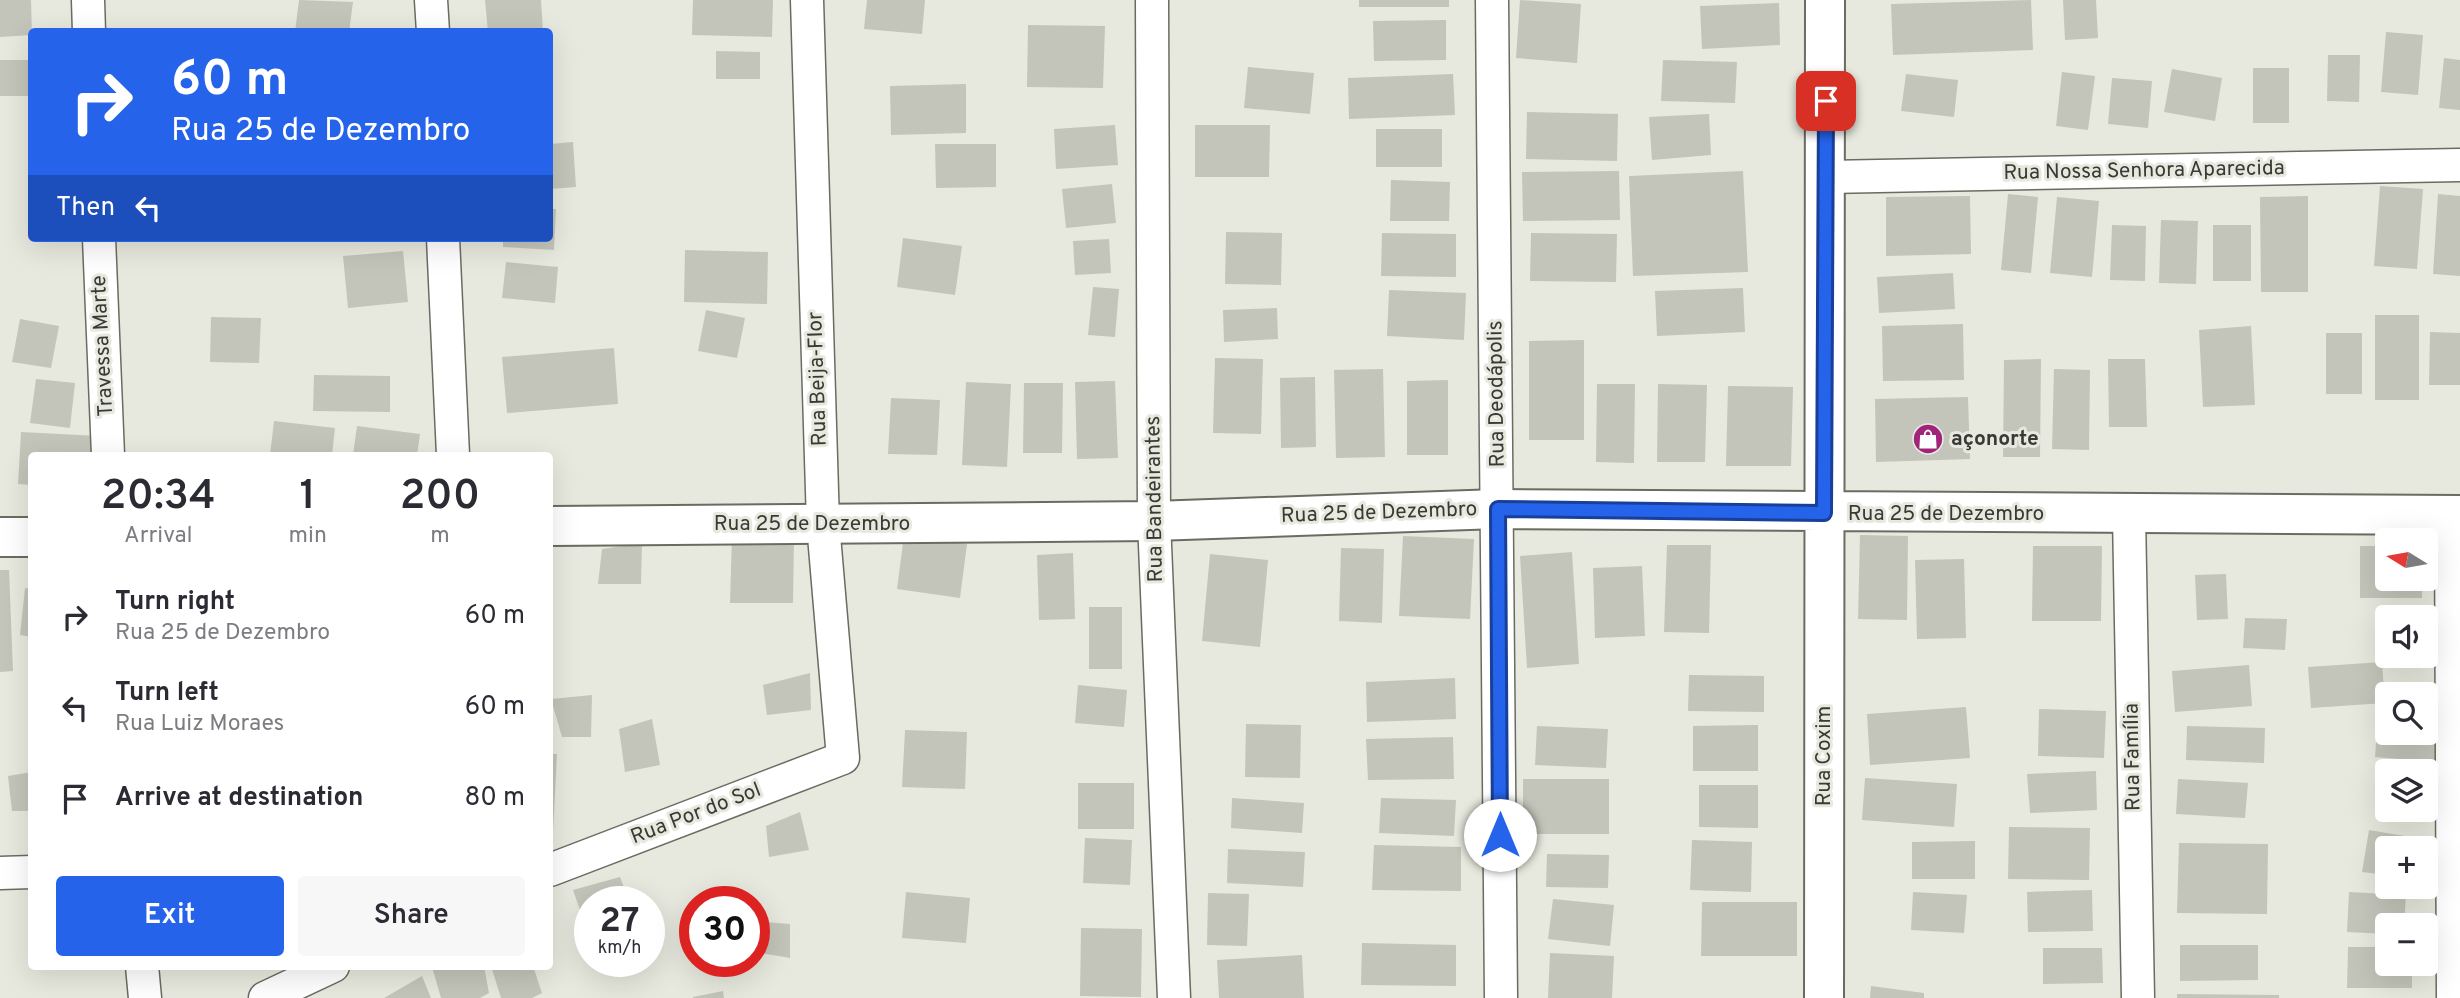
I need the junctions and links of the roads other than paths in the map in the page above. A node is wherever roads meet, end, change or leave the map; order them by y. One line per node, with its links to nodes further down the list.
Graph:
1 (88, 0): 7 (street)
2 (431, 0): 8 (street)
3 (807, 0): 20 (street, Rua Beija-Flor)
4 (1152, 0): 19 (street, Rua Bandeirantes)
5 (1492, 0): 15 (street, Rua Deodápolis)
6 (1825, 0): 10 (street, Rua Coxim)
7 (89, 28)
8 (433, 28)
9 (2460, 165): 10 (street, Rua Nossa Senhora Aparecida)
10 (1827, 177): 16 (street, Rua Coxim)
11 (99, 242): 13 (street, Travessa Marte)
12 (443, 242): 14 (street)
13 (108, 452)
14 (453, 452)
15 (1498, 509): 16 (street, Rua 25 de Dezembro); 19 (street, Rua 25 de Dezembro); 33 (street, Rua Deodápolis)
16 (1824, 513): 17 (street, Rua 25 de Dezembro); 34 (street, Rua Coxim)
17 (2129, 515): 18 (street, Rua 25 de Dezembro); 35 (street, Rua Família)
18 (2456, 515): 36 (street)
19 (1154, 521): 20 (street, Rua 25 de Dezembro); 32 (street, Rua Bandeirantes)
20 (823, 524): 21 (street, Rua 25 de Dezembro); 24 (street, Rua Beija-Flor)
21 (553, 526)
22 (0, 537): 23 (street)
23 (28, 537)
24 (843, 758): 25 (street, Rua Por do Sol)
25 (553, 869)
26 (28, 872): 27 (street)
27 (0, 873)
28 (142, 970): 30 (street)
29 (325, 970): 31 (street)
30 (145, 998)
31 (265, 998)
32 (1174, 998)
33 (1501, 998)
34 (1824, 998)
35 (2138, 998)
36 (2453, 998)

